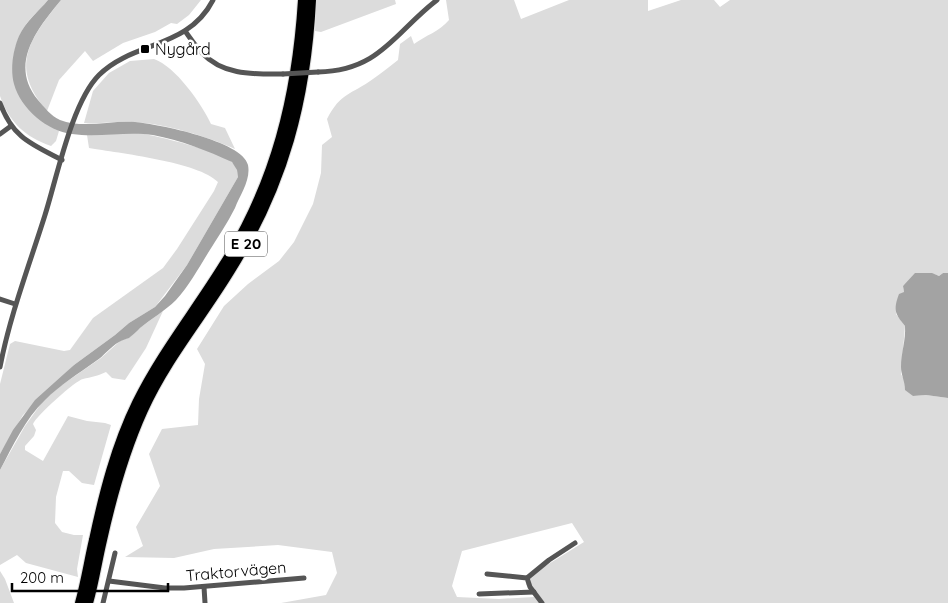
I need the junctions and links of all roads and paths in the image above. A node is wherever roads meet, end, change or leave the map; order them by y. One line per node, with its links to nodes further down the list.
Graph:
1 (214, 0): 5 (street)
2 (303, 0): 22 (highway, E 20)
3 (311, 0): 23 (highway, E 20)
4 (438, 0): 5 (street, bridge)
5 (185, 31): 9 (street)
6 (0, 103): 7 (street)
7 (11, 126): 8 (street); 9 (street)
8 (0, 134)
9 (62, 160): 11 (street)
10 (0, 299): 11 (street)
11 (15, 304): 12 (street)
12 (0, 367)
13 (575, 543): 17 (street)
14 (115, 553): 18 (street)
15 (487, 574): 17 (street)
16 (304, 578): 19 (street, Traktorvägen)
17 (527, 578): 20 (street)
18 (109, 581): 19 (street, Traktorvägen); 24 (street)
19 (204, 587): 25 (street)
20 (534, 592): 21 (street); 26 (street)
21 (479, 594)
22 (80, 603)
23 (88, 603)
24 (103, 603)
25 (205, 603)
26 (542, 603)

